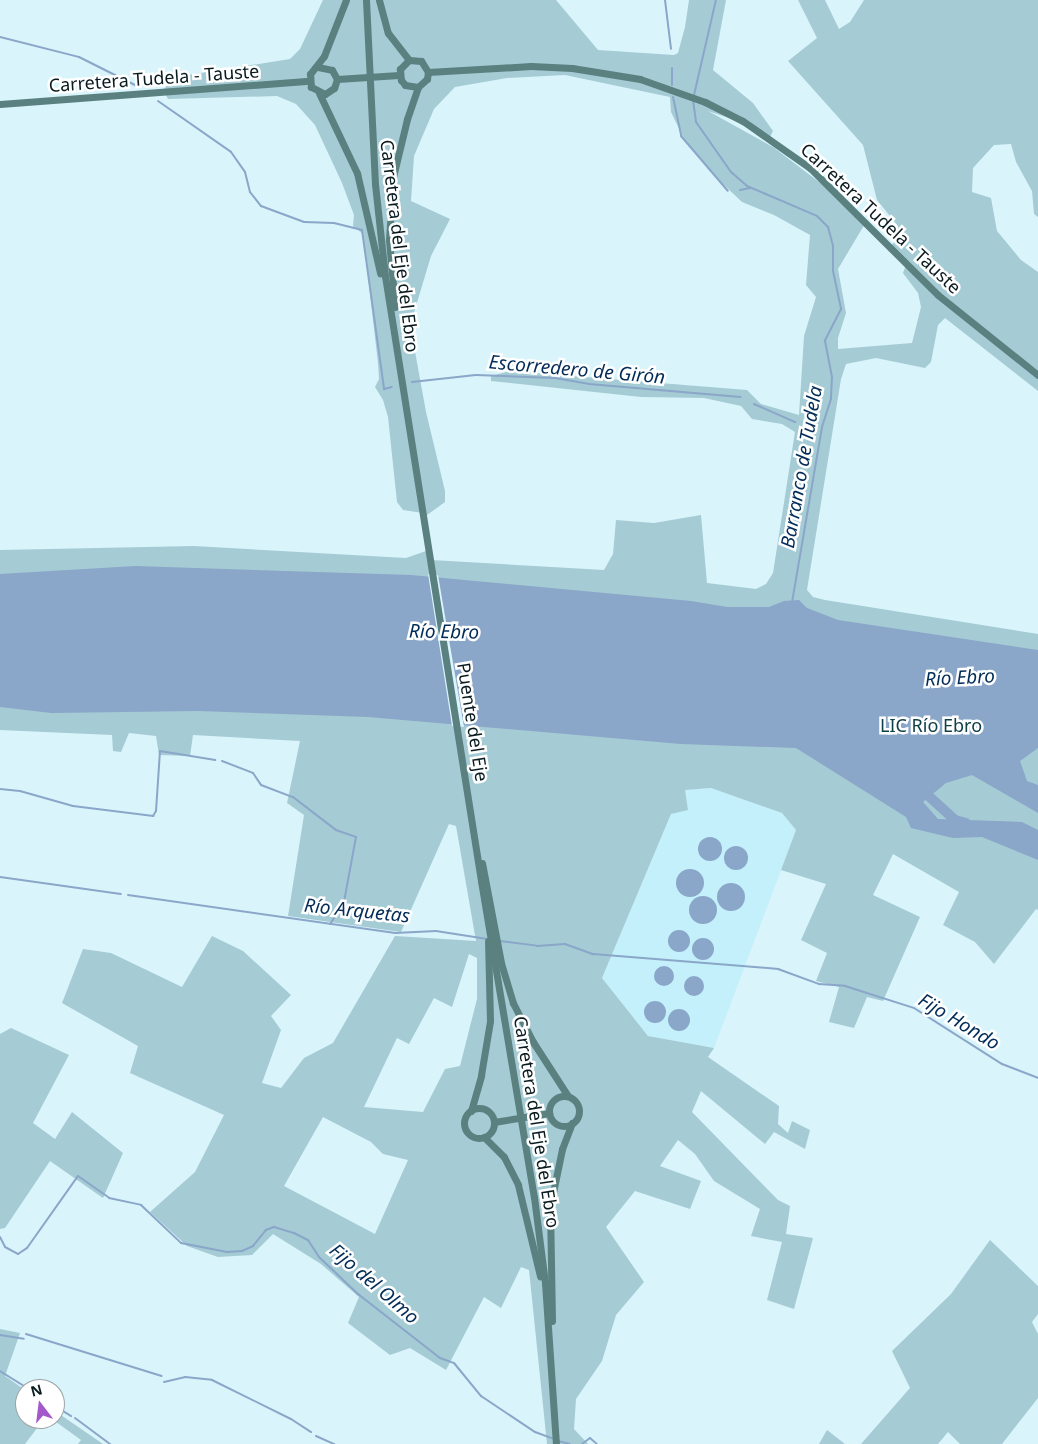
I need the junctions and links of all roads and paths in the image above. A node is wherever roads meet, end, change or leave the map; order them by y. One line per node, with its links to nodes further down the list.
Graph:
1 (346, 0): 5 (main road)
2 (366, 0): 13 (main road, Carretera del Eje del Ebro)
3 (379, 0): 4 (main road)
4 (409, 60): 6 (main road); 7 (main road)
5 (318, 67): 8 (main road); 9 (main road)
6 (428, 72): 10 (main road); 14 (main road, Carretera Tudela - Tauste)
7 (399, 74): 8 (main road); 10 (main road)
8 (337, 79): 11 (main road)
9 (309, 81): 11 (main road); 12 (main road, Carretera Tudela - Tauste)
10 (418, 87): 13 (main road)
11 (319, 93): 15 (main road)
12 (0, 104)
13 (398, 350): 15 (main road, Carretera del Eje del Ebro)
14 (1038, 375)
15 (406, 400): 16 (main road, Carretera del Eje del Ebro)
16 (421, 495): 17 (main road, Puente del Eje)
17 (471, 806): 18 (main road, Carretera del Eje del Ebro)
18 (477, 843): 19 (main road, Carretera del Eje del Ebro); 20 (main road)
19 (480, 881): 21 (main road); 26 (main road, Carretera del Eje del Ebro)
20 (568, 1096): 22 (main road); 24 (main road)
21 (471, 1110): 23 (main road); 25 (main road)
22 (546, 1114): 23 (main road); 24 (main road)
23 (497, 1121): 25 (main road)
24 (572, 1123): 26 (main road)
25 (484, 1138): 27 (main road)
26 (551, 1352): 27 (main road, Carretera del Eje del Ebro)
27 (555, 1411): 28 (main road, Carretera del Eje del Ebro)
28 (556, 1444)

